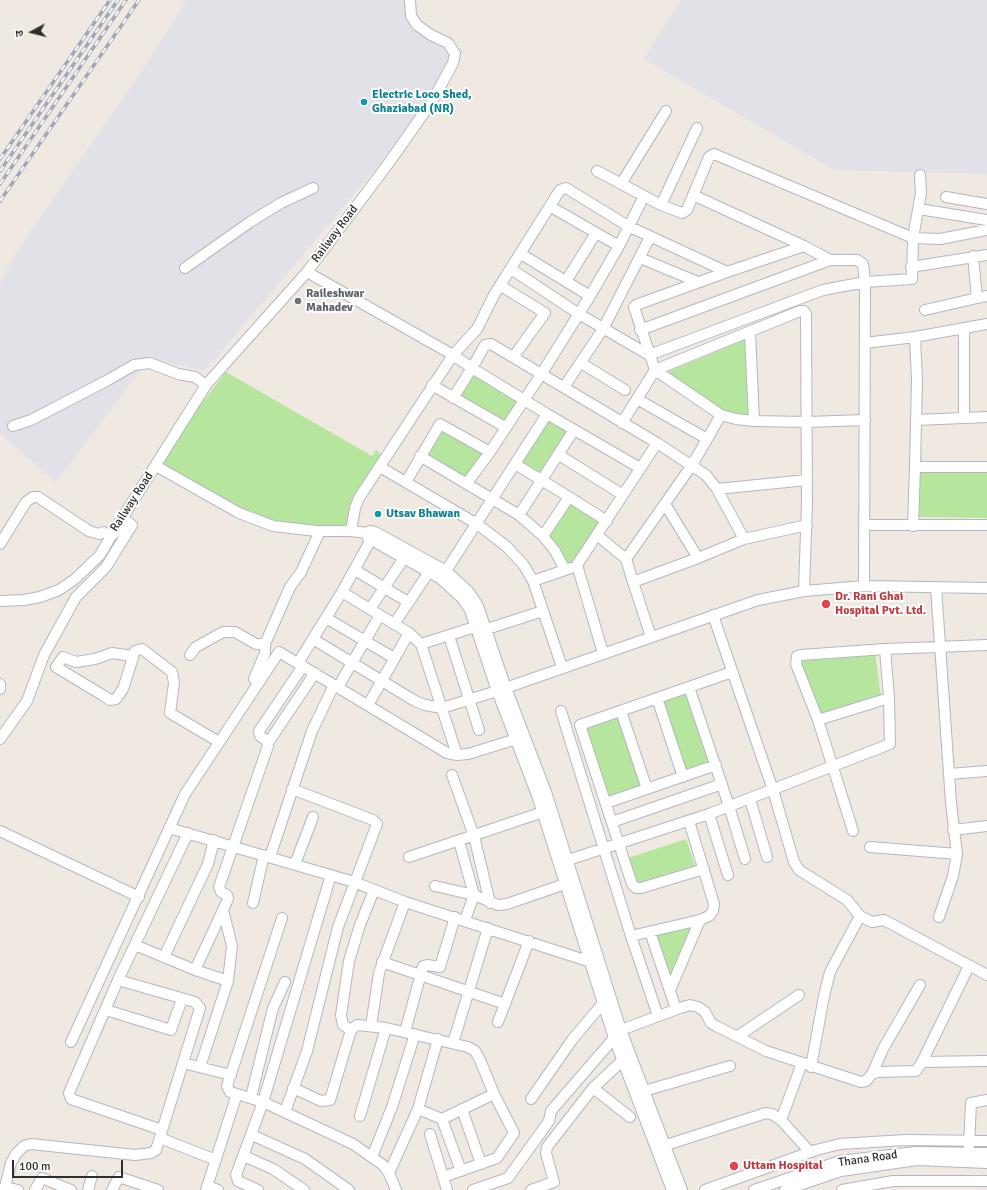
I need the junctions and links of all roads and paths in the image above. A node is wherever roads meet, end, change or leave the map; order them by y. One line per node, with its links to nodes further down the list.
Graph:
1 (410, 0): 31 (street, Railway Road)
2 (666, 111): 6 (street)
3 (697, 128): 12 (street)
4 (596, 171): 6 (street)
5 (920, 175): 14 (street)
6 (621, 184): 9 (street)
7 (314, 188): 29 (street)
8 (693, 195): 12 (street); 20 (street); 22 (street)
9 (644, 196): 12 (street); 16 (street)
10 (946, 197): 11 (street)
11 (987, 204)
12 (661, 205)
13 (550, 207): 16 (street); 18 (street); 23 (street)
14 (920, 209): 15 (street); 20 (street)
15 (987, 220)
16 (628, 226): 19 (street); 21 (street)
17 (987, 230): 20 (street)
18 (596, 233): 21 (street); 33 (street)
19 (650, 237): 26 (street); 32 (street)
20 (913, 238): 28 (street)
21 (619, 246): 37 (street)
22 (804, 246): 27 (street); 32 (street)
23 (521, 254): 30 (street); 33 (street)
24 (987, 255): 25 (street)
25 (973, 256): 28 (street); 40 (street)
26 (640, 258): 34 (street); 46 (street)
27 (830, 260): 35 (street); 47 (street)
28 (911, 267): 35 (street)
29 (185, 268)
30 (511, 270): 36 (street); 39 (street)
31 (307, 272): 51 (street); 58 (street, Railway Road)
32 (727, 272): 34 (street)
33 (566, 281): 37 (street)
34 (698, 282): 47 (street)
35 (865, 282): 50 (street); 52 (street)
36 (501, 286): 42 (street); 51 (street)
37 (590, 296): 43 (street)
38 (987, 296): 40 (street)
39 (554, 297): 42 (street); 43 (street)
40 (977, 298): 41 (street)
41 (925, 310)
42 (544, 313): 53 (street)
43 (579, 314): 46 (street); 57 (street)
44 (987, 324): 45 (street)
45 (964, 328): 49 (street); 68 (street)
46 (604, 329): 52 (street); 54 (street)
47 (640, 330): 52 (street)
48 (750, 333): 56 (street); 71 (street); 72 (street)
49 (915, 337): 50 (street); 70 (street)
50 (865, 343): 69 (street)
51 (453, 355): 55 (street); 59 (street)
52 (648, 355): 56 (street)
53 (514, 356): 55 (street); 57 (street)
54 (580, 363): 60 (street); 61 (street)
55 (472, 368): 62 (street); 63 (street)
56 (655, 370): 64 (street); 66 (street)
57 (542, 373): 60 (street); 63 (street)
58 (206, 385): 74 (street); 84 (street, Railway Road)
59 (432, 386): 62 (street); 85 (street)
60 (564, 387): 73 (street)
61 (624, 390)
62 (453, 398): 75 (street)
63 (525, 399): 65 (street); 75 (street)
64 (637, 399): 73 (street); 77 (street)
65 (547, 414): 76 (street); 82 (street)
66 (721, 415): 71 (street); 77 (street)
67 (987, 417): 68 (street)
68 (964, 418): 70 (street)
69 (865, 420): 72 (street); 102 (street)
70 (916, 420): 86 (street)
71 (754, 421): 72 (street)
72 (807, 422): 90 (street)
73 (622, 423): 78 (street)
74 (13, 426)
75 (506, 428): 79 (street)
76 (574, 430): 80 (street); 88 (street)
77 (708, 439): 83 (street)
78 (658, 443): 83 (street); 88 (street)
79 (490, 452): 81 (street); 92 (street)
80 (559, 455): 89 (street); 94 (street)
81 (420, 456): 91 (street); 92 (street)
82 (515, 464): 89 (street); 96 (street)
83 (692, 464): 93 (street); 97 (street)
84 (156, 466): 105 (street, Railway Road); 110 (street, Railway Road)
85 (380, 467): 91 (street); 106 (street)
86 (915, 467): 87 (street); 104 (street)
87 (987, 467)
88 (640, 468): 94 (street)
89 (543, 480): 95 (street); 98 (street)
90 (807, 480): 93 (street); 101 (street)
91 (406, 482): 100 (street)
92 (467, 483): 96 (street)
93 (717, 489): 111 (street)
94 (623, 495): 99 (street)
95 (569, 497): 99 (street); 109 (street)
96 (493, 499): 98 (street); 100 (street)
97 (666, 504): 114 (street); 115 (street)
98 (519, 515): 109 (street)
99 (607, 521): 108 (street)
100 (477, 524): 120 (street); 121 (street)
101 (807, 525): 111 (street); 127 (street)
102 (865, 525): 104 (street); 123 (street)
103 (987, 525): 104 (street)
104 (913, 526)
105 (320, 531): 106 (street, Railway Road); 143 (street)
106 (351, 531): 107 (street, Railway Road)
107 (371, 534): 113 (street); 117 (street); 120 (street)
108 (598, 535): 115 (street); 116 (street)
109 (544, 536): 118 (street)
110 (110, 539): 112 (street, Railway Road); 129 (street); 174 (street)
111 (744, 539): 114 (street)
112 (0, 544)
113 (404, 558): 119 (street); 125 (street)
114 (698, 558): 122 (street)
115 (626, 559): 122 (street)
116 (577, 565): 118 (street); 148 (street)
117 (355, 570): 125 (street); 128 (street)
118 (565, 570): 121 (street)
119 (429, 572): 120 (street); 130 (street)
120 (443, 575): 137 (street)
121 (533, 581): 132 (street)
122 (633, 582): 140 (street)
123 (864, 586): 124 (street); 127 (street)
124 (936, 587): 126 (street); 146 (street)
125 (384, 588): 130 (street); 131 (street)
126 (987, 588)
127 (804, 591): 134 (street)
128 (342, 592): 131 (street); 135 (street)
129 (0, 601)
130 (408, 602): 136 (street)
131 (370, 609): 133 (street)
132 (543, 610): 137 (street); 154 (street)
133 (380, 615): 136 (street); 142 (street)
134 (713, 615): 140 (street); 155 (street)
135 (326, 618): 141 (street); 142 (street)
136 (394, 624): 138 (street)
137 (482, 626): 139 (street); 162 (street)
138 (409, 633): 144 (street); 151 (street)
139 (449, 636): 144 (street); 165 (street)
140 (651, 637): 148 (street)
141 (313, 639): 152 (street); 153 (street)
142 (365, 640): 151 (street); 152 (street)
143 (265, 644): 149 (street); 171 (street)
144 (421, 644): 167 (street)
145 (987, 645): 146 (street)
146 (941, 646): 147 (street); 181 (street)
147 (885, 649): 164 (street); 170 (street)
148 (603, 653): 154 (street)
149 (190, 655)
150 (133, 656): 150 (street); 175 (street)
151 (394, 658): 157 (street)
152 (352, 663): 157 (street); 159 (street)
153 (300, 665): 156 (street); 171 (street); 176 (street)
154 (562, 667): 162 (street)
155 (732, 672): 160 (street); 187 (street)
156 (314, 674): 159 (street); 176 (street)
157 (380, 682): 166 (street); 167 (street)
158 (0, 684): 161 (street)
159 (336, 686): 166 (street); 185 (street)
160 (689, 687): 163 (street); 178 (street)
161 (0, 689)
162 (502, 689): 165 (street); 173 (street)
163 (657, 698): 169 (street); 183 (street)
164 (889, 698): 170 (street); 179 (street)
165 (469, 700): 167 (street); 172 (street)
166 (368, 706): 177 (street)
167 (442, 708): 177 (street)
168 (560, 711): 208 (street)
169 (621, 711): 186 (street); 189 (street)
170 (818, 720): 179 (street)
171 (227, 730): 175 (street)
172 (479, 730)
173 (521, 738): 177 (street); 191 (street); 214 (street)
174 (0, 739)
175 (218, 742): 197 (street)
176 (268, 743): 207 (street)
177 (457, 755)
178 (716, 765): 183 (street); 184 (street)
179 (832, 766): 187 (street); 200 (street)
180 (987, 771): 181 (street)
181 (949, 774): 198 (street)
182 (452, 775): 202 (street)
183 (683, 777): 186 (street)
184 (722, 784): 190 (street); 195 (street)
185 (292, 789): 210 (street); 219 (street)
186 (646, 789): 189 (street)
187 (773, 790): 188 (street); 229 (street)
188 (750, 799): 190 (street); 212 (street)
189 (606, 803): 195 (street)
190 (729, 806): 192 (street); 213 (street)
191 (542, 812): 202 (street); 214 (street)
192 (709, 814): 194 (street); 218 (street)
193 (314, 817): 215 (street)
194 (689, 821): 205 (street); 216 (street)
195 (612, 822): 205 (street)
196 (987, 826): 198 (street)
197 (169, 828): 201 (street); 224 (street)
198 (953, 830): 209 (street)
199 (0, 831): 224 (street)
200 (853, 832)
201 (188, 833): 203 (street); 238 (street)
202 (474, 836): 204 (street); 227 (street)
203 (214, 840): 207 (street); 239 (street)
204 (459, 840): 211 (street); 223 (street)
205 (618, 843): 208 (street); 216 (street)
206 (870, 846): 209 (street)
207 (234, 847): 210 (street); 228 (street)
208 (603, 848): 214 (street); 236 (street)
209 (956, 854): 230 (street)
210 (267, 856): 215 (street); 226 (street)
211 (409, 857)
212 (767, 857)
213 (745, 859)
214 (563, 862): 220 (street); 242 (street)
215 (295, 864): 217 (street)
216 (704, 869): 233 (street)
217 (331, 875): 219 (street); 287 (street)
218 (728, 876)
219 (354, 882): 222 (street); 279 (street)
220 (565, 884): 227 (street); 240 (street)
221 (435, 886): 223 (street)
222 (374, 890): 225 (street); 263 (street)
223 (474, 895): 227 (street); 232 (street)
224 (139, 897): 268 (street)
225 (405, 902): 232 (street); 241 (street)
226 (253, 903)
227 (490, 903)
228 (223, 910): 244 (street); 248 (street)
229 (860, 916): 243 (street); 274 (street)
230 (939, 917)
231 (282, 918): 278 (street)
232 (460, 919): 234 (street); 246 (street)
233 (700, 920): 235 (street); 251 (street)
234 (488, 928): 237 (street); 252 (street)
235 (650, 932): 236 (street); 251 (street)
236 (631, 936): 259 (street)
237 (528, 941): 240 (street); 256 (street)
238 (135, 945): 239 (street); 247 (street)
239 (164, 957): 244 (street)
240 (589, 961): 242 (street); 255 (street)
241 (382, 962): 246 (street); 261 (street)
242 (601, 965): 265 (street)
243 (969, 966): 245 (street); 272 (street)
244 (195, 970): 248 (street)
245 (987, 975)
246 (421, 976): 252 (street); 264 (street)
247 (118, 980): 254 (street); 258 (street)
248 (228, 982): 276 (street)
249 (285, 982): 284 (street)
250 (920, 985): 277 (street)
251 (670, 990): 257 (street)
252 (468, 992): 256 (street); 269 (street)
253 (800, 995): 266 (street)
254 (182, 999): 258 (street); 273 (street)
255 (603, 1003): 265 (street); 285 (street)
256 (505, 1004): 260 (street)
257 (676, 1009): 259 (street); 266 (street)
258 (106, 1010): 295 (street)
259 (658, 1016): 265 (street)
260 (498, 1022)
261 (371, 1026): 262 (street); 263 (street)
262 (386, 1028): 264 (street); 291 (street)
263 (351, 1030): 279 (street)
264 (410, 1033): 267 (street); 305 (street)
265 (618, 1034): 270 (street); 281 (street); 333 (street)
266 (738, 1036): 274 (street)
267 (438, 1040): 269 (street); 288 (street)
268 (71, 1042)
269 (453, 1043): 283 (street)
270 (623, 1060): 280 (street); 300 (street)
271 (987, 1061): 272 (street)
272 (922, 1062): 277 (street)
273 (183, 1063): 276 (street); 295 (street)
274 (807, 1065): 277 (street); 294 (street)
275 (730, 1066): 281 (street)
276 (200, 1067): 278 (street)
277 (872, 1074)
278 (231, 1075): 282 (street)
279 (292, 1088): 290 (street)
280 (593, 1088): 292 (street); 334 (street)
281 (644, 1090): 300 (street)
282 (237, 1094): 284 (street); 306 (street)
283 (494, 1094): 289 (street); 308 (street)
284 (251, 1097): 287 (street)
285 (530, 1099)
286 (987, 1100): 298 (street)
287 (263, 1102): 290 (street); 297 (street)
288 (418, 1109): 293 (street); 311 (street)
289 (462, 1109): 293 (street); 308 (street)
290 (285, 1112): 305 (street)
291 (360, 1116)
292 (630, 1116)
293 (442, 1118): 310 (street)
294 (782, 1120): 300 (street); 301 (street)
295 (161, 1134): 306 (street); 319 (street)
296 (430, 1134): 313 (street)
297 (252, 1135): 304 (street); 330 (street)
298 (969, 1140): 299 (street); 301 (street); 302 (street)
299 (987, 1141)
300 (662, 1146): 335 (street); 336 (street)
301 (810, 1152): 309 (street)
302 (969, 1153): 303 (street, Thana Road); 318 (street, Thana Road)
303 (987, 1153)
304 (244, 1156): 328 (street); 329 (street)
305 (372, 1157): 311 (street)
306 (216, 1160): 320 (street)
307 (987, 1163): 318 (street, Thana Road)
308 (481, 1164): 310 (street)
309 (769, 1167): 318 (street); 337 (street)
310 (461, 1171): 313 (street)
311 (389, 1173): 331 (street)
312 (92, 1176): 324 (street)
313 (443, 1177): 332 (street)
314 (987, 1181): 316 (street)
315 (916, 1185): 316 (street); 339 (street)
316 (970, 1185)
317 (134, 1186): 325 (street); 326 (street)
318 (781, 1187): 338 (street, Thana Road)
319 (2, 1188): 321 (street)
320 (207, 1188): 327 (street)
321 (18, 1190)
322 (35, 1190): 323 (street)
323 (71, 1190)
324 (88, 1190)
325 (112, 1190)
326 (158, 1190)
327 (218, 1190)
328 (258, 1190)
329 (304, 1190)
330 (349, 1190)
331 (396, 1190)
332 (447, 1190)
333 (473, 1190)
334 (531, 1190)
335 (672, 1190)
336 (682, 1190)
337 (705, 1190)
338 (754, 1190)
339 (842, 1190)

